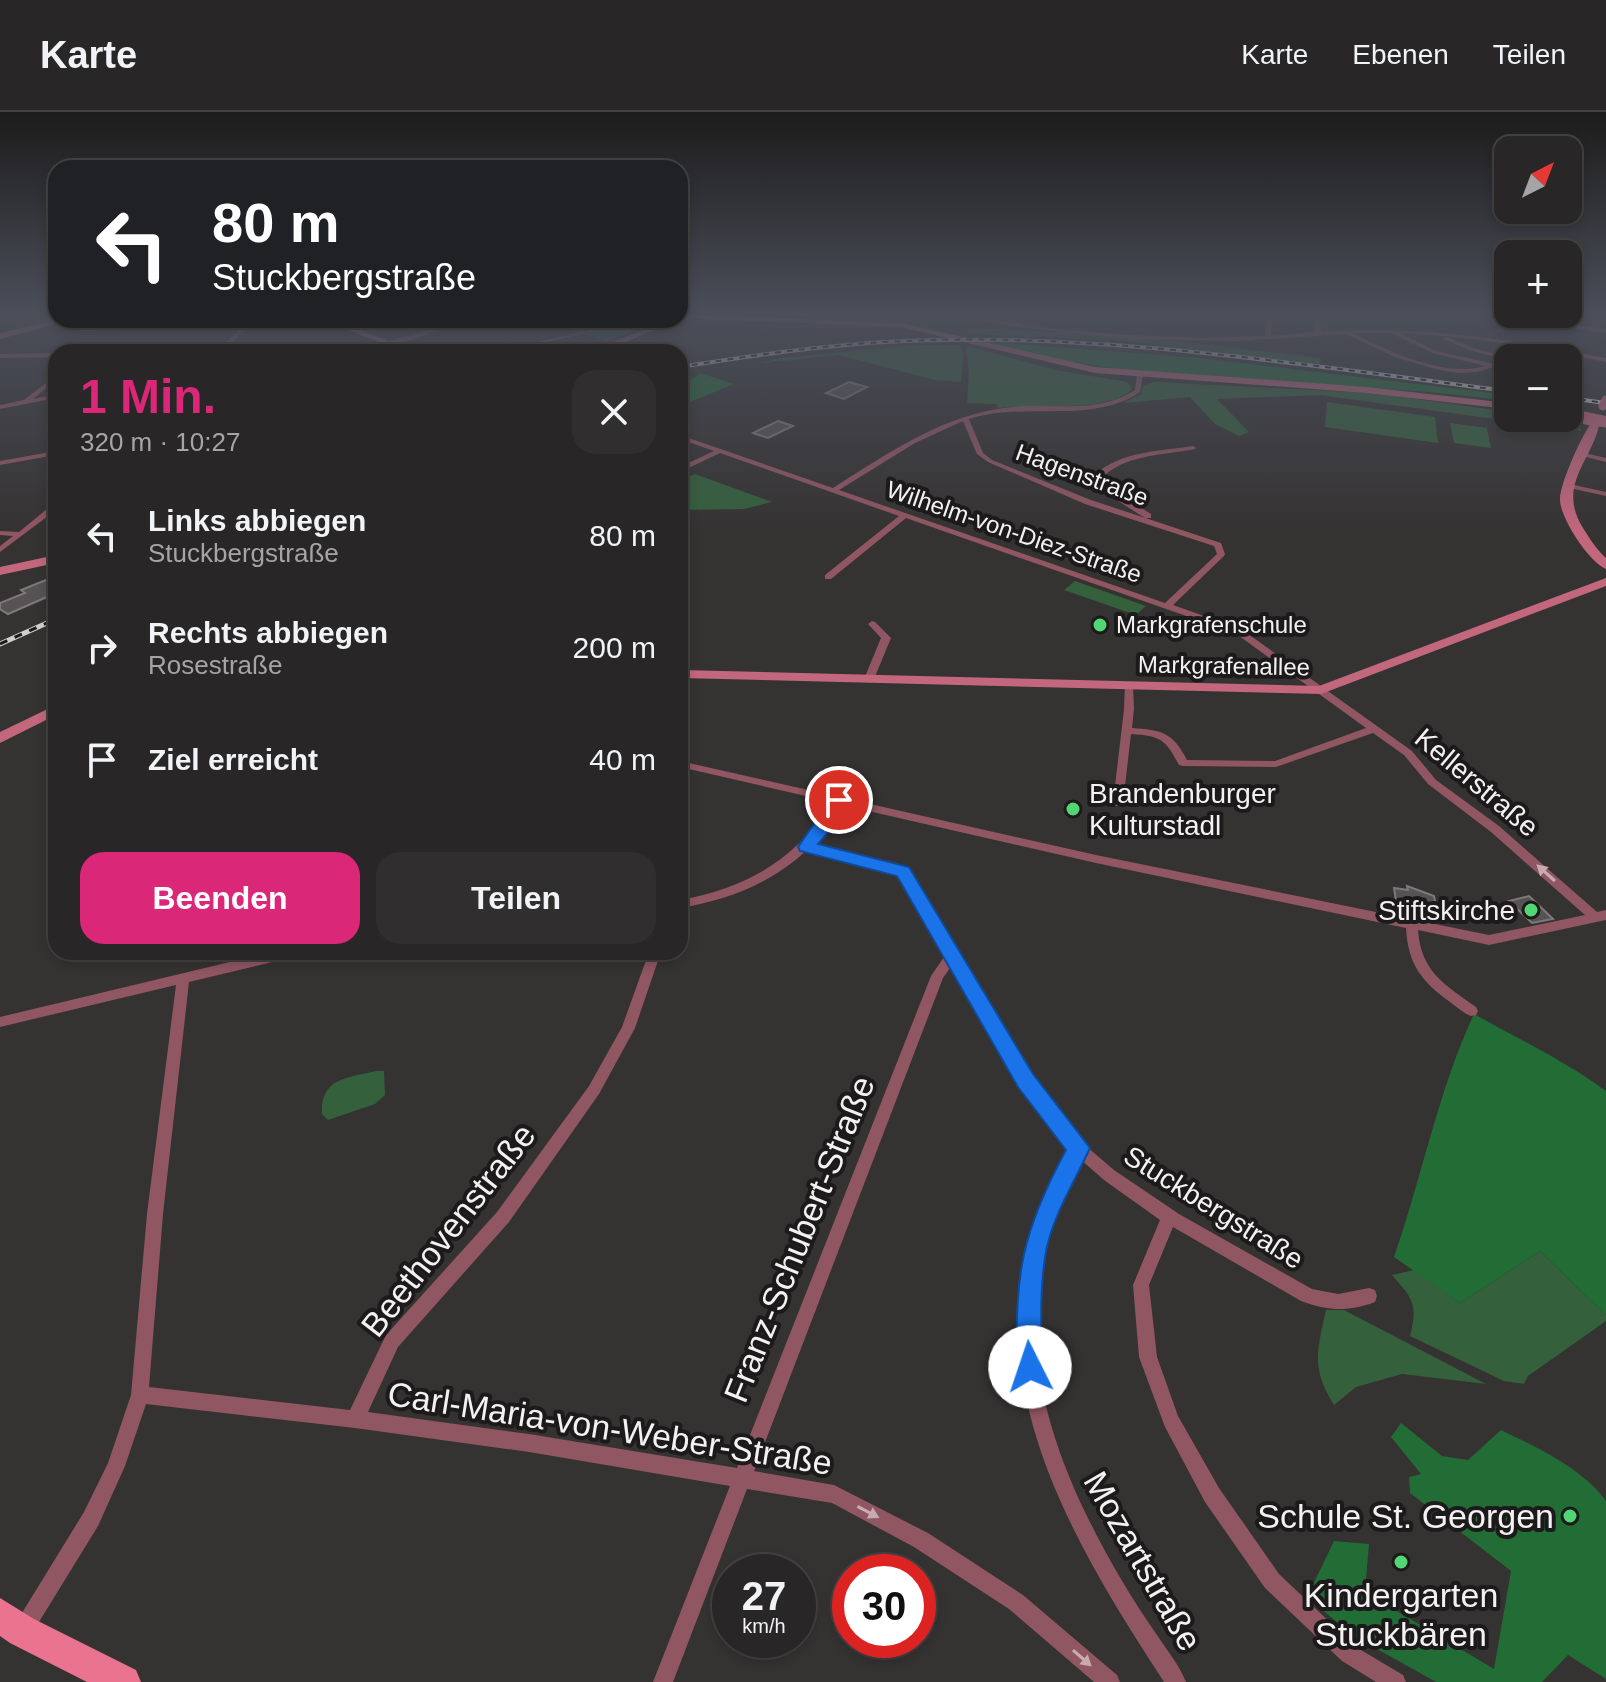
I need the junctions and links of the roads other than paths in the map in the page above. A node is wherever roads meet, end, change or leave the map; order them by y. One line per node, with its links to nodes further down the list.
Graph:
1 (44, 386): 5 (street)
2 (1137, 386): 8 (street)
3 (1304, 386): 6 (main road)
4 (48, 398): 5 (street)
5 (24, 402): 7 (street)
6 (1494, 404)
7 (0, 407)
8 (965, 417): 19 (street); 23 (street, Hagenstraße)
9 (1600, 417): 14 (main road)
10 (688, 440): 12 (street, Wilhelm-von-Diez-Straße)
11 (1193, 448): 23 (street, Hagenstraße)
12 (719, 451): 17 (street); 19 (street, Wilhelm-von-Diez-Straße)
13 (48, 454): 16 (street)
14 (1580, 454): 15 (street); 18 (main road)
15 (1606, 460)
16 (0, 463)
17 (688, 466)
18 (1568, 485): 20 (street); 28 (main road)
19 (834, 490): 22 (street, Wilhelm-von-Diez-Straße)
20 (1606, 494)
21 (48, 512): 25 (street)
22 (905, 515): 30 (street); 32 (street, Wilhelm-von-Diez-Straße)
23 (1164, 526): 32 (street, Hagenstraße)
24 (0, 533): 25 (street)
25 (20, 534): 26 (street)
26 (0, 550)
27 (48, 561): 29 (main road)
28 (1606, 565)
29 (0, 571)
30 (828, 577)
31 (1606, 582): 37 (main road, Markgrafenallee)
32 (1167, 606): 37 (street, Wilhelm-von-Diez-Straße)
33 (872, 624): 35 (street)
34 (688, 674): 35 (main road, Markgrafenallee)
35 (869, 679): 36 (main road, Markgrafenallee)
36 (1128, 685): 37 (main road, Markgrafenallee); 40 (street)
37 (1321, 690): 39 (street, Kellerstraße)
38 (48, 713): 41 (main road)
39 (1373, 729): 40 (street); 47 (street, Kellerstraße, one-way to 39)
40 (1126, 731): 44 (street)
41 (0, 738)
42 (688, 766): 43 (street)
43 (839, 800): 45 (street); 48 (street)
44 (1118, 803)
45 (806, 847): 46 (street); 49 (street, Stuckbergstraße)
46 (688, 902)
47 (1601, 917): 48 (street)
48 (1412, 924): 53 (street)
49 (951, 957): 55 (street, Stuckbergstraße); 60 (street, Franz-Schubert-Straße)
50 (259, 960): 52 (street)
51 (652, 960): 59 (street, Beethovenstraße)
52 (183, 978): 54 (street); 58 (street)
53 (1471, 1011)
54 (0, 1022)
55 (1078, 1148): 56 (street, Stuckbergstraße); 65 (street, Mozartstraße)
56 (1170, 1215): 57 (street, Stuckbergstraße); 66 (street)
57 (1369, 1296)
58 (140, 1395): 59 (street, Carl-Maria-von-Weber-Straße); 61 (street)
59 (355, 1419): 60 (street, Carl-Maria-von-Weber-Straße)
60 (740, 1476): 63 (street, Franz-Schubert-Straße); 64 (street, Carl-Maria-von-Weber-Straße, one-way to 64)
61 (11, 1623): 62 (main road)
62 (124, 1682)
63 (663, 1682)
64 (1110, 1682)
65 (1176, 1682)
66 (1396, 1682)

